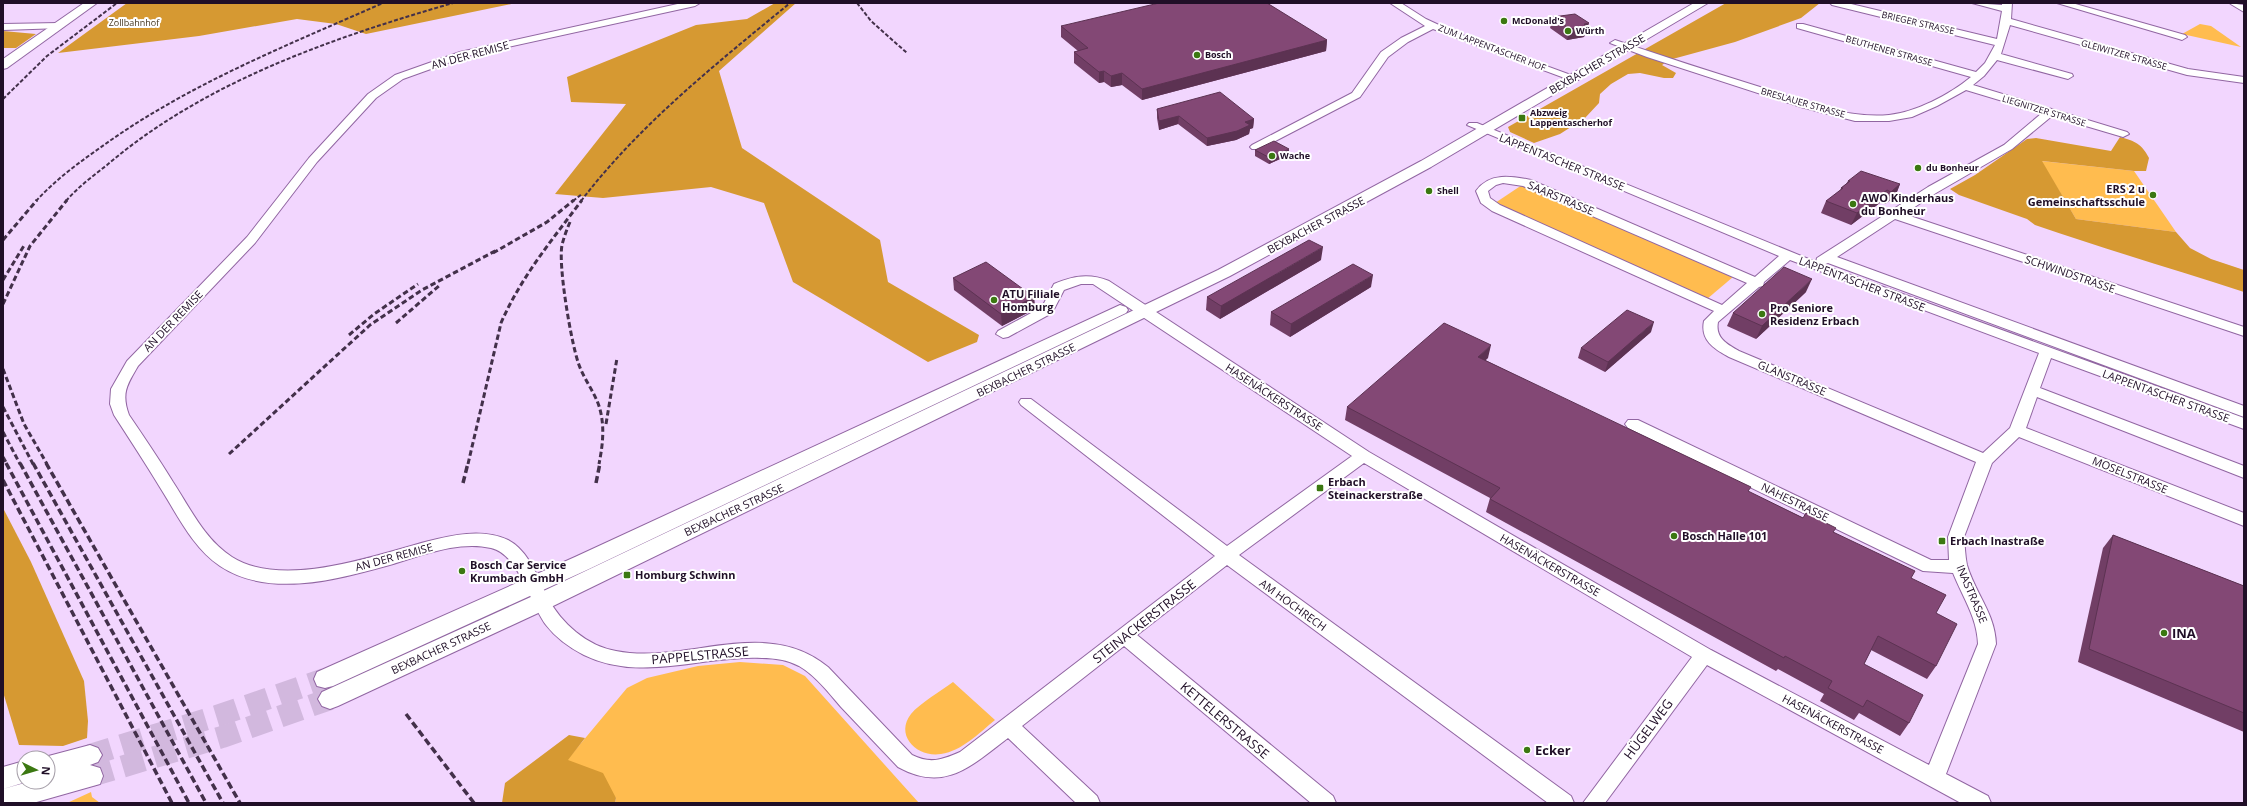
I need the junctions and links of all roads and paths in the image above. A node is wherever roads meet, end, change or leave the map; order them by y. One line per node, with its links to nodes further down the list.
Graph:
1 (90, 3): 13 (main road)
2 (695, 3): 53 (street, AN DER REMISE)
3 (1395, 3): 14 (street, ZUM LAPPENTASCHER HOF)
4 (1685, 3): 19 (main road, BEXBACHER STRASSE)
5 (1702, 3): 19 (main road, BEXBACHER STRASSE)
6 (1835, 3): 18 (street, BRIEGER STRASSE)
7 (1977, 3): 10 (street)
8 (2062, 3): 17 (street)
9 (2234, 3): 11 (street)
10 (2007, 6): 12 (street, BRESLAUER STRASSE)
11 (2244, 9)
12 (2006, 21): 18 (street, BRESLAUER STRASSE); 25 (street, GLEIWITZER STRASSE)
13 (59, 26): 16 (street); 21 (main road)
14 (1432, 26): 22 (street, ZUM LAPPENTASCHER HOF); 30 (street, ZUM LAPPENTASCHER HOF)
15 (1800, 26): 23 (street, BEUTHENER STRASSE)
16 (3, 27)
17 (2182, 37)
18 (2001, 43): 20 (street, BRESLAUER STRASSE)
19 (1620, 45): 22 (main road, BEXBACHER STRASSE); 22 (main road, BEXBACHER STRASSE); 26 (street, BRESLAUER STRASSE)
20 (1995, 56): 23 (street, BRESLAUER STRASSE); 24 (street)
21 (3, 65)
22 (1568, 76): 28 (main road, BEXBACHER STRASSE)
23 (1978, 76): 26 (street, BRESLAUER STRASSE)
24 (2068, 76)
25 (2244, 80)
26 (1965, 86): 27 (street, LIEGNITZER STRASSE)
27 (2049, 113): 29 (street, LIEGNITZER STRASSE); 31 (street)
28 (1479, 127): 32 (street, LAPPENTASCHER STRASSE); 36 (main road, BEXBACHER STRASSE)
29 (2123, 134)
30 (1256, 147)
31 (1895, 215): 33 (street); 38 (street, SCHWINDSTRASSE)
32 (1788, 255): 34 (street, LAPPENTASCHER STRASSE); 35 (street, GLANSTRASSE)
33 (1827, 258): 34 (street); 43 (street, LAPPENTASCHER STRASSE)
34 (1815, 266): 40 (street, LAPPENTASCHER STRASSE)
35 (1758, 283): 37 (street, GLANSTRASSE); 37 (street, SAARSTRASSE)
36 (1139, 308): 39 (street, HASENÄCKERSTRASSE); 47 (street, HASENÄCKERSTRASSE); 53 (main road, BEXBACHER STRASSE)
37 (1722, 310): 48 (street, GLANSTRASSE)
38 (2244, 332)
39 (1003, 334)
40 (2046, 352): 41 (street, INASTRASSE); 45 (street, LAPPENTASCHER STRASSE)
41 (2032, 390): 46 (street, INASTRASSE); 49 (street)
42 (1026, 402): 51 (street, AM HOCHRECH)
43 (2244, 412)
44 (1633, 424): 52 (street, NAHESTRASSE)
45 (2244, 424)
46 (2017, 430): 48 (street, INASTRASSE); 50 (street, MOSELSTRASSE)
47 (1363, 456): 51 (street, STEINACKERSTRASSE); 55 (street, HASENÄCKERSTRASSE)
48 (1985, 460): 52 (street, INASTRASSE)
49 (2244, 472)
50 (2244, 520)
51 (1226, 556): 54 (street, STEINACKERSTRASSE); 69 (street, AM HOCHRECH)
52 (1959, 567): 63 (street, INASTRASSE)
53 (537, 593): 56 (main road, BEXBACHER STRASSE); 57 (main road, BEXBACHER STRASSE); 60 (street, PAPPELSTRASSE)
54 (1125, 636): 58 (street, STEINACKERSTRASSE); 68 (street, KETTELERSTRASSE)
55 (1704, 655): 63 (street, HASENÄCKERSTRASSE); 70 (street, HÜGELWEG)
56 (325, 679)
57 (330, 699)
58 (1010, 727): 60 (street, STEINACKERSTRASSE); 67 (street)
59 (56, 766): 64 (main road)
60 (918, 768)
61 (16, 774): 62 (main road)
62 (3, 778)
63 (1934, 778): 71 (street, HASENÄCKERSTRASSE)
64 (56, 779)
65 (29, 790): 66 (main road)
66 (3, 800)
67 (1090, 803)
68 (1326, 803)
69 (1564, 803)
70 (1593, 803)
71 (1981, 803)

